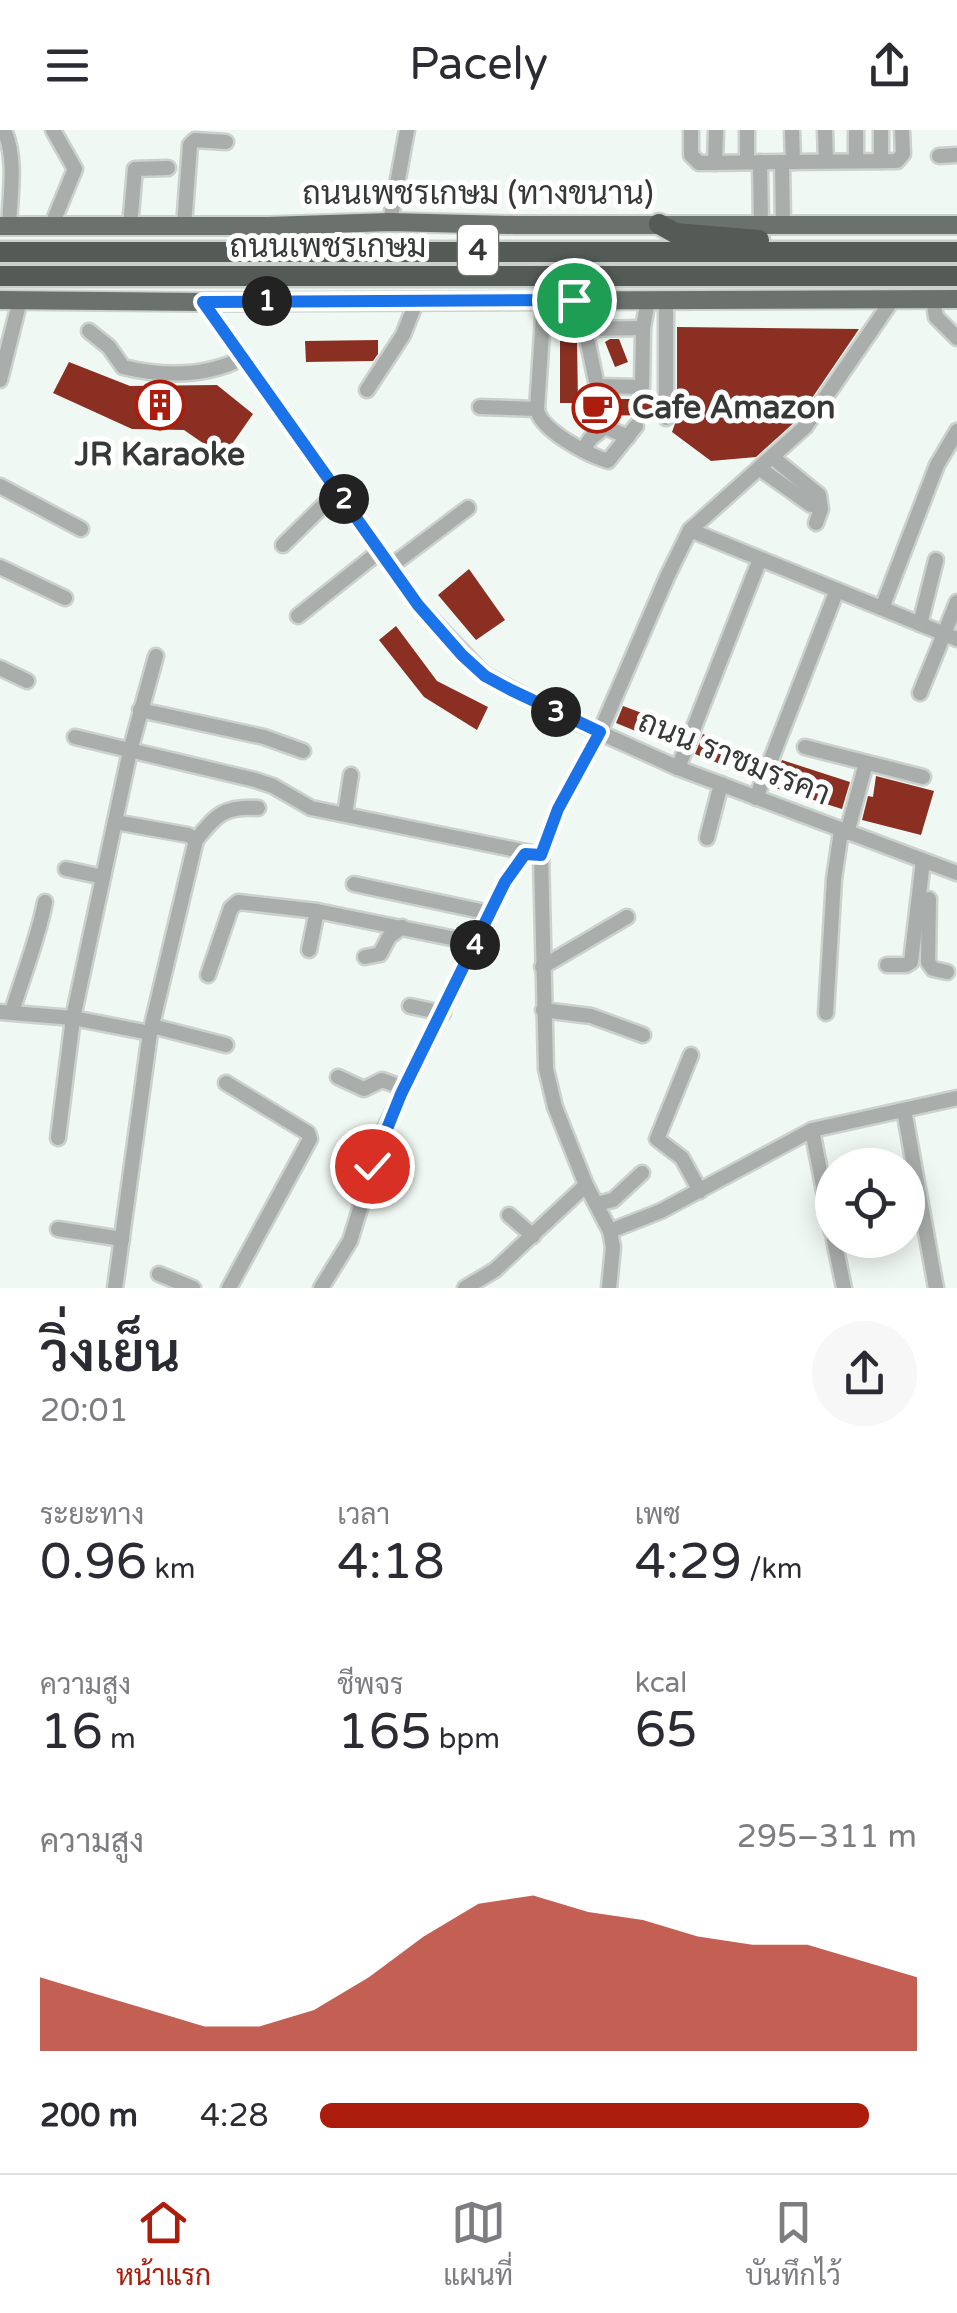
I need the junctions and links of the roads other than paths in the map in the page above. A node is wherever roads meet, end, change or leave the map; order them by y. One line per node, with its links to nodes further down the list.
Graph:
1 (4, 130): 27 (street)
2 (52, 130): 28 (street)
3 (406, 130): 22 (street)
4 (692, 130): 18 (street)
5 (716, 130): 18 (street)
6 (747, 130): 19 (street)
7 (792, 130): 20 (street)
8 (826, 130): 15 (street)
9 (856, 130): 16 (street)
10 (880, 130): 17 (street)
11 (902, 130): 17 (street)
12 (226, 142): 30 (street)
13 (957, 155): 14 (street)
14 (939, 156)
15 (826, 161): 16 (street); 20 (street)
16 (856, 161): 17 (street)
17 (881, 161)
18 (715, 162): 19 (street)
19 (754, 162): 20 (street); 24 (street)
20 (788, 162): 25 (street)
21 (168, 168): 29 (street)
22 (390, 222): 23 (main road, ถนนเพชรเกษม (ทางขนาน) / 4); 30 (main road, ถนนเพชรเกษม (ทางขนาน) / 4)
23 (659, 224): 24 (main road, ถนนเพชรเกษม (ทางขนาน) / 4); 32 (highway)
24 (760, 225): 25 (main road, ถนนเพชรเกษม (ทางขนาน) / 4)
25 (783, 225): 26 (main road, ถนนเพชรเกษม (ทางขนาน) / 4)
26 (957, 225)
27 (5, 226): 28 (main road, ถนนเพชรเกษม (ทางขนาน) / 4)
28 (51, 226): 29 (main road, ถนนเพชรเกษม (ทางขนาน) / 4)
29 (130, 226): 30 (main road, ถนนเพชรเกษม (ทางขนาน) / 4)
30 (184, 226)
31 (0, 252): 32 (highway, ถนนเพชรเกษม / 4)
32 (831, 252): 33 (highway, ถนนเพชรเกษม / 4)
33 (957, 252)
34 (0, 276): 35 (highway, ถนนเพชรเกษม / 4)
35 (957, 276)
36 (893, 299): 37 (main road, 4); 43 (main road, 4); 59 (street)
37 (933, 299): 38 (main road, 4); 49 (street)
38 (957, 299)
39 (0, 300): 40 (main road, 4)
40 (20, 300): 45 (main road, 4); 51 (street)
41 (417, 300): 44 (main road, 4); 45 (main road, 4); 53 (street)
42 (574, 300): 43 (main road, 4); 44 (main road, 4); 47 (street)
43 (657, 300): 46 (street); 56 (street)
44 (544, 301): 55 (street)
45 (203, 302): 50 (street, ถนน ราชมรรคา)
46 (643, 328): 47 (street); 47 (street)
47 (586, 329)
48 (89, 332): 50 (street)
49 (957, 338)
50 (243, 358): 62 (street, ถนน ราชมรรคา)
51 (2, 362): 52 (street)
52 (0, 380)
53 (367, 390)
54 (480, 407): 55 (street)
55 (538, 409): 58 (street)
56 (666, 418)
57 (957, 431): 77 (street)
58 (583, 450): 58 (street)
59 (772, 456): 60 (street); 65 (street)
60 (759, 468): 63 (street); 67 (street)
61 (0, 486): 66 (street)
62 (338, 491): 68 (street); 69 (street, ถนน ราชมรรคา)
63 (811, 505)
64 (468, 508): 72 (street)
65 (816, 524)
66 (81, 529)
67 (690, 530): 70 (street); 86 (street)
68 (284, 545)
69 (380, 550): 72 (street, ถนน ราชมรรคา); 78 (street)
70 (760, 559): 74 (street); 92 (street)
71 (936, 560): 79 (street)
72 (392, 566): 86 (street, ถนน ราชมรรคา)
73 (0, 568): 75 (street)
74 (837, 590): 77 (street); 96 (street)
75 (65, 598)
76 (957, 602): 80 (street)
77 (882, 608): 79 (street)
78 (298, 616)
79 (920, 624): 80 (street)
80 (951, 636): 84 (street)
81 (156, 656): 85 (street)
82 (0, 668): 83 (street)
83 (27, 681)
84 (920, 693)
85 (140, 710): 89 (street); 90 (street)
86 (600, 732): 92 (street, ถนน ราชมรรคา); 104 (street)
87 (75, 737): 89 (street)
88 (805, 747): 91 (street)
89 (130, 751): 98 (street); 99 (street)
90 (304, 751)
91 (866, 763): 94 (street); 100 (street)
92 (678, 768): 95 (street, ถนน ราชมรรคา)
93 (351, 774): 98 (street)
94 (923, 778)
95 (721, 784): 96 (street, ถนน ราชมรรคา); 101 (street)
96 (756, 798): 100 (street, ถนน ราชมรรคา)
97 (258, 808): 102 (street)
98 (345, 814): 103 (street)
99 (115, 822): 102 (street); 108 (street)
100 (844, 832): 105 (street, ถนน ราชมรรคา); 126 (street)
101 (707, 838)
102 (196, 840): 128 (street)
103 (525, 854): 104 (street); 112 (street)
104 (541, 855): 119 (street)
105 (927, 862): 107 (street, ถนน ราชมรรคา); 118 (street); 120 (street)
106 (66, 869): 108 (street)
107 (957, 873)
108 (103, 877): 127 (street)
109 (354, 884): 112 (street)
110 (45, 902): 124 (street)
111 (317, 911): 114 (street); 116 (street); 121 (street)
112 (490, 914): 115 (street)
113 (628, 917): 119 (street)
114 (402, 927): 115 (street); 117 (street)
115 (476, 943): 125 (street)
116 (308, 950)
117 (365, 957)
118 (887, 965)
119 (542, 966): 123 (street)
120 (947, 972)
121 (208, 974)
122 (410, 1006): 125 (street)
123 (542, 1010): 129 (street); 141 (street)
124 (6, 1012): 127 (street)
125 (443, 1014): 134 (street)
126 (826, 1014)
127 (73, 1018): 128 (street); 138 (street)
128 (151, 1030): 130 (street); 148 (street)
129 (643, 1034)
130 (226, 1044)
131 (691, 1054): 142 (street)
132 (338, 1077): 134 (street)
133 (226, 1083): 154 (street)
134 (404, 1088): 155 (street)
135 (957, 1098): 136 (street)
136 (904, 1110): 137 (street); 158 (street)
137 (812, 1130): 139 (street); 142 (street)
138 (58, 1138)
139 (816, 1148)
140 (642, 1173): 143 (street)
141 (586, 1184): 143 (street); 147 (street)
142 (700, 1191): 146 (street)
143 (596, 1204): 146 (street)
144 (510, 1215): 147 (street)
145 (58, 1229): 148 (street)
146 (610, 1230): 156 (street)
147 (534, 1236): 151 (street)
148 (122, 1239): 152 (street)
149 (838, 1258): 157 (street)
150 (159, 1274): 153 (street)
151 (471, 1286)
152 (115, 1288)
153 (193, 1288)
154 (229, 1288)
155 (321, 1288)
156 (609, 1288)
157 (844, 1288)
158 (936, 1288)

